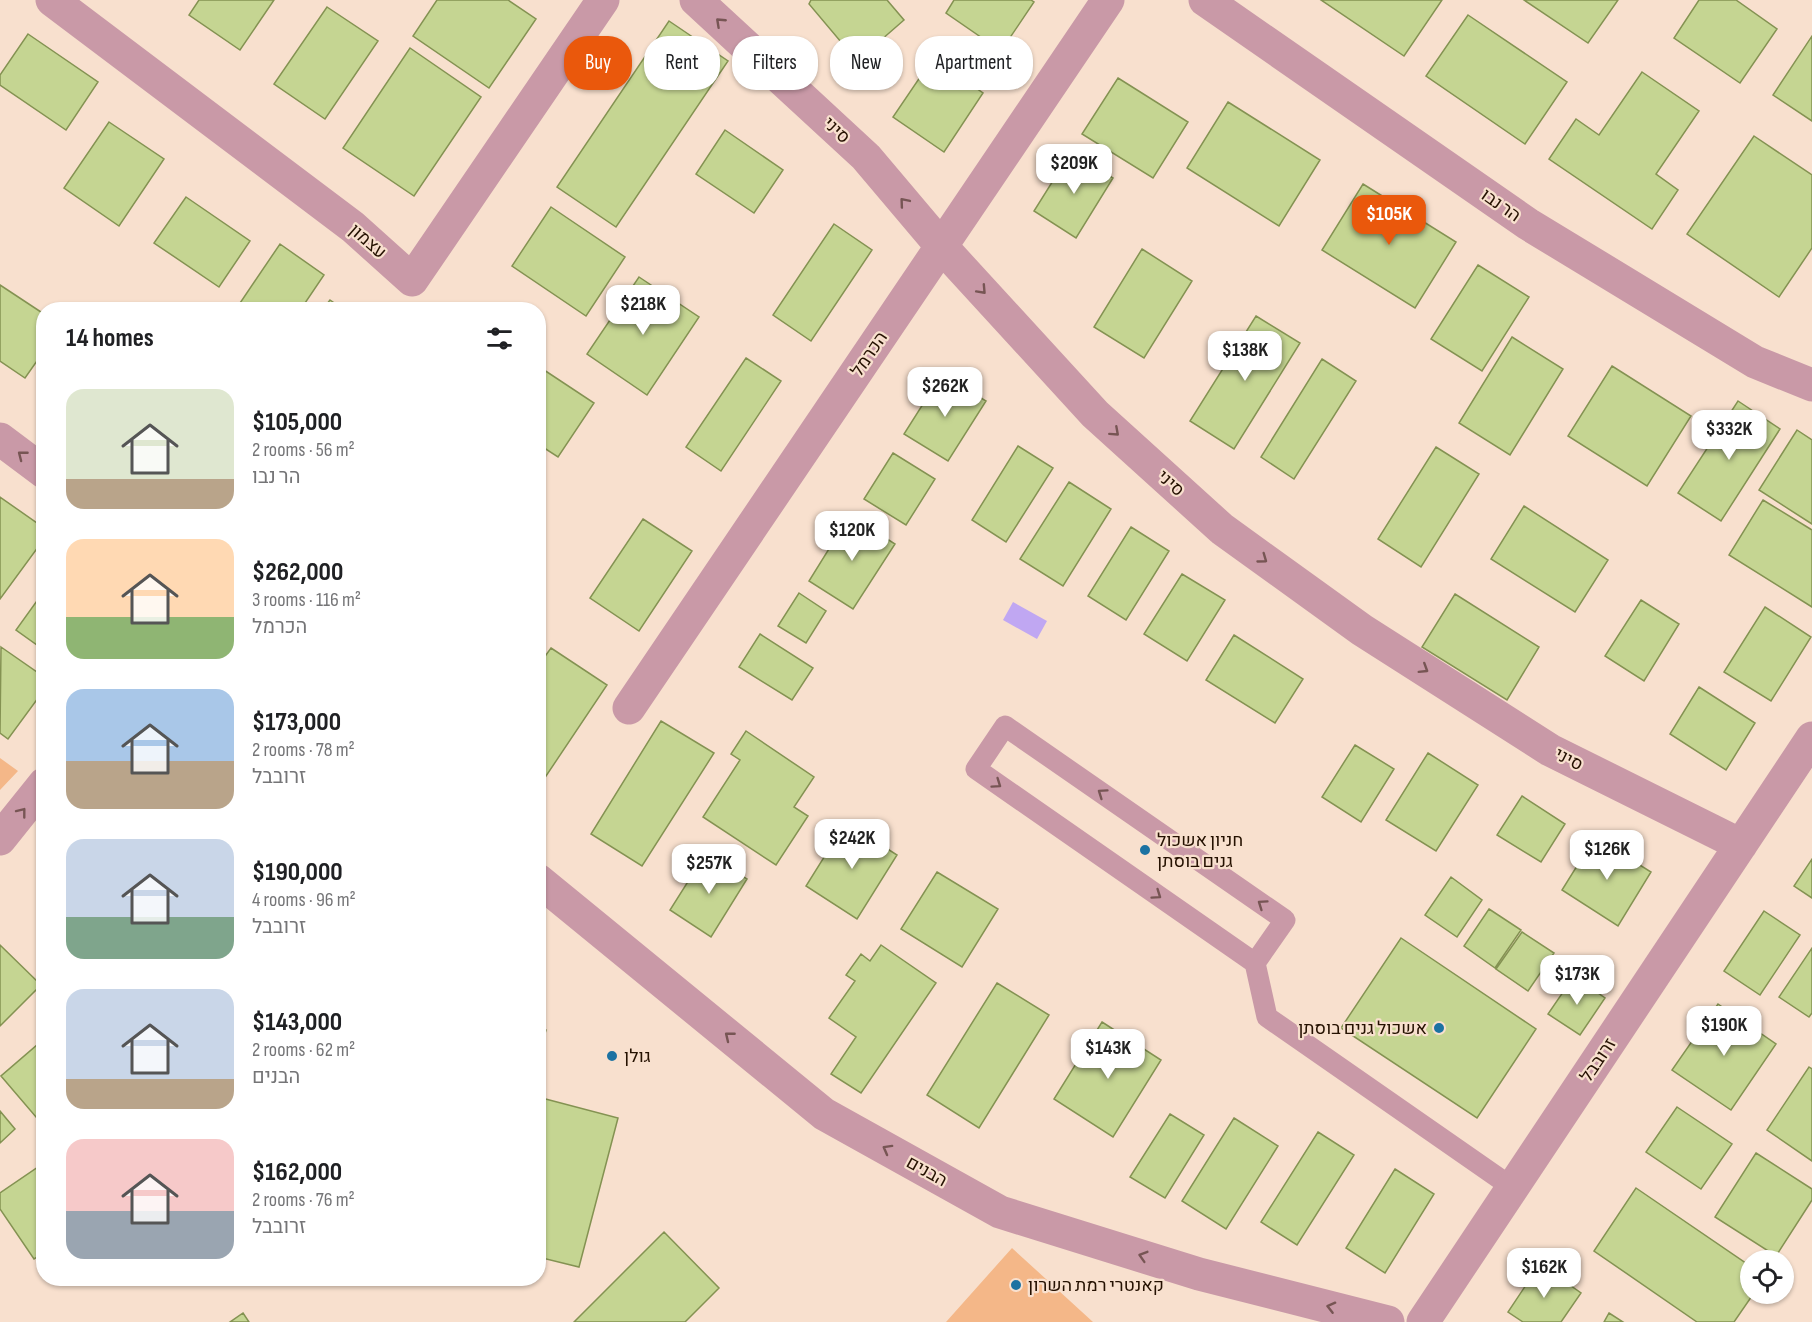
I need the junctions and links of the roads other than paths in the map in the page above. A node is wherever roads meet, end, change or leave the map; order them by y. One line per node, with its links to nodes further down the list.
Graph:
1 (52, 0): 2 (street, עצמון)
2 (603, 0)
3 (696, 0): 6 (street, סיני, one-way to 3)
4 (1108, 0): 6 (street, הכרמל)
5 (1205, 0): 7 (street, הר נבו)
6 (942, 247): 10 (street, הכרמל); 14 (street, סיני, one-way to 14)
7 (1812, 385)
8 (0, 439): 9 (street, one-way to 8)
9 (36, 466)
10 (629, 708)
11 (1812, 738): 14 (street, זרובבל)
12 (36, 794): 13 (street, one-way to 12)
13 (0, 839)
14 (1741, 845): 17 (street, זרובבל)
15 (546, 887): 18 (street, הבנים, one-way to 15)
16 (1255, 963): 16 (lane, one-way to 16); 17 (lane)
17 (1513, 1188): 19 (street, זרובבל)
18 (1388, 1322)
19 (1424, 1322)

